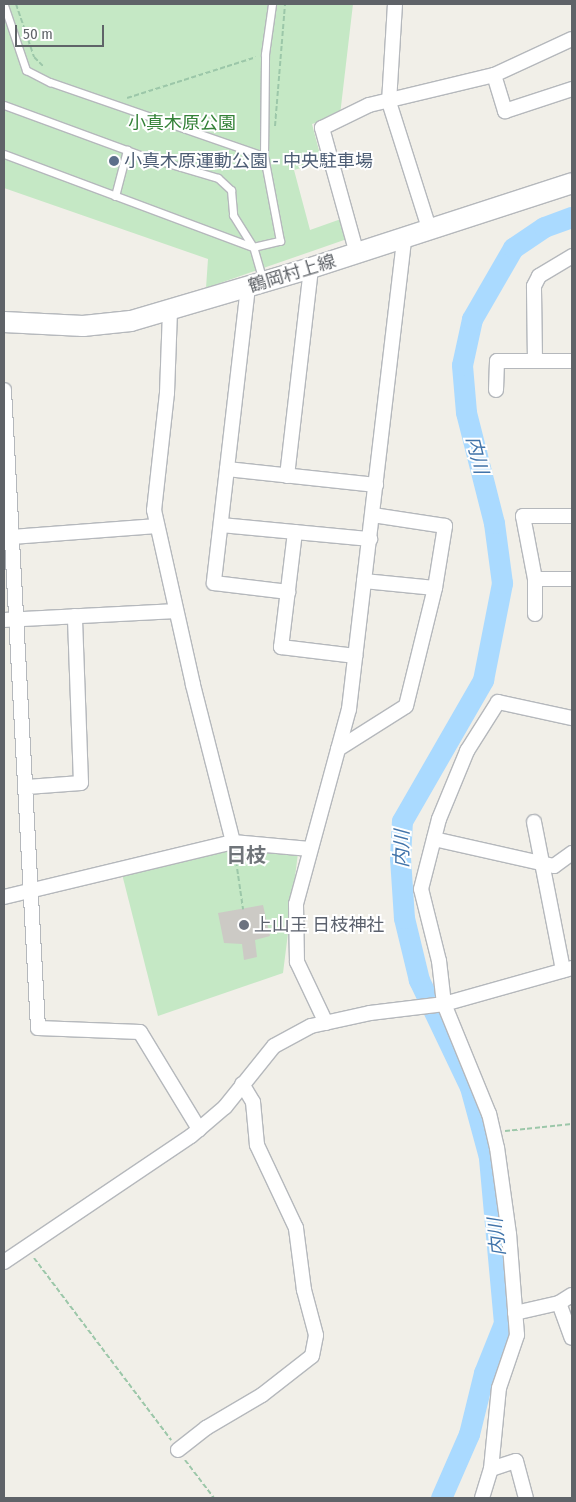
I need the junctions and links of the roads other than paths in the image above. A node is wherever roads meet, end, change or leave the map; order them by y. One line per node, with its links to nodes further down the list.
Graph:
1 (272, 4): 11 (lane)
2 (395, 4): 7 (street)
3 (4, 5): 11 (lane)
4 (572, 39): 5 (street)
5 (494, 75): 6 (street); 7 (street)
6 (572, 90)
7 (389, 102): 14 (street); 17 (street)
8 (5, 108): 9 (lane)
9 (127, 150): 13 (lane); 16 (lane)
10 (4, 154): 13 (lane)
11 (264, 156): 16 (lane)
12 (572, 183): 14 (main road, 鶴岡村上線)
13 (115, 196): 16 (lane)
14 (430, 231): 15 (main road, 鶴岡村上線)
15 (404, 239): 17 (main road, 鶴岡村上線); 30 (street)
16 (253, 247): 20 (lane)
17 (357, 254): 19 (main road, 鶴岡村上線)
18 (572, 256): 23 (street)
19 (312, 268): 20 (main road, 鶴岡村上線); 29 (street)
20 (256, 285): 21 (main road, 鶴岡村上線); 28 (street)
21 (170, 311): 22 (main road, 鶴岡村上線); 34 (street)
22 (4, 322)
23 (536, 361): 24 (street); 26 (street)
24 (572, 361)
25 (4, 390): 27 (street)
26 (496, 390)
27 (5, 434): 36 (street)
28 (227, 469): 29 (street); 33 (street)
29 (287, 476): 30 (street)
30 (376, 485): 31 (street)
31 (373, 515): 37 (street); 41 (street)
32 (572, 516): 38 (street)
33 (221, 525): 35 (street); 42 (street)
34 (158, 526): 36 (street); 43 (street)
35 (295, 532): 37 (street); 42 (street)
36 (12, 536): 46 (street)
37 (370, 539): 40 (street)
38 (535, 579): 39 (street); 44 (street)
39 (572, 579)
40 (364, 582): 41 (street); 47 (street)
41 (435, 588): 49 (street)
42 (288, 592): 47 (street)
43 (175, 611): 45 (street); 53 (street)
44 (535, 614)
45 (75, 616): 46 (street); 50 (street)
46 (10, 620): 50 (street)
47 (356, 656): 49 (street)
48 (572, 718): 52 (street)
49 (338, 749): 54 (street)
50 (26, 787): 57 (street)
51 (534, 822): 56 (street)
52 (434, 839): 56 (street); 60 (street)
53 (233, 842): 54 (street); 57 (street)
54 (310, 849): 61 (street)
55 (572, 853): 56 (street)
56 (542, 864): 59 (street)
57 (32, 890): 58 (street); 63 (street)
58 (4, 897)
59 (568, 969): 60 (street)
60 (444, 1004): 61 (street); 67 (street)
61 (326, 1023): 62 (street)
62 (242, 1084): 63 (street); 69 (street)
63 (199, 1129): 64 (street)
64 (4, 1262)
65 (572, 1295): 66 (street)
66 (559, 1303): 67 (street); 68 (street)
67 (515, 1313): 70 (street)
68 (572, 1338)
69 (178, 1450)
70 (491, 1469): 71 (street); 72 (street)
71 (482, 1498)
72 (526, 1498)

